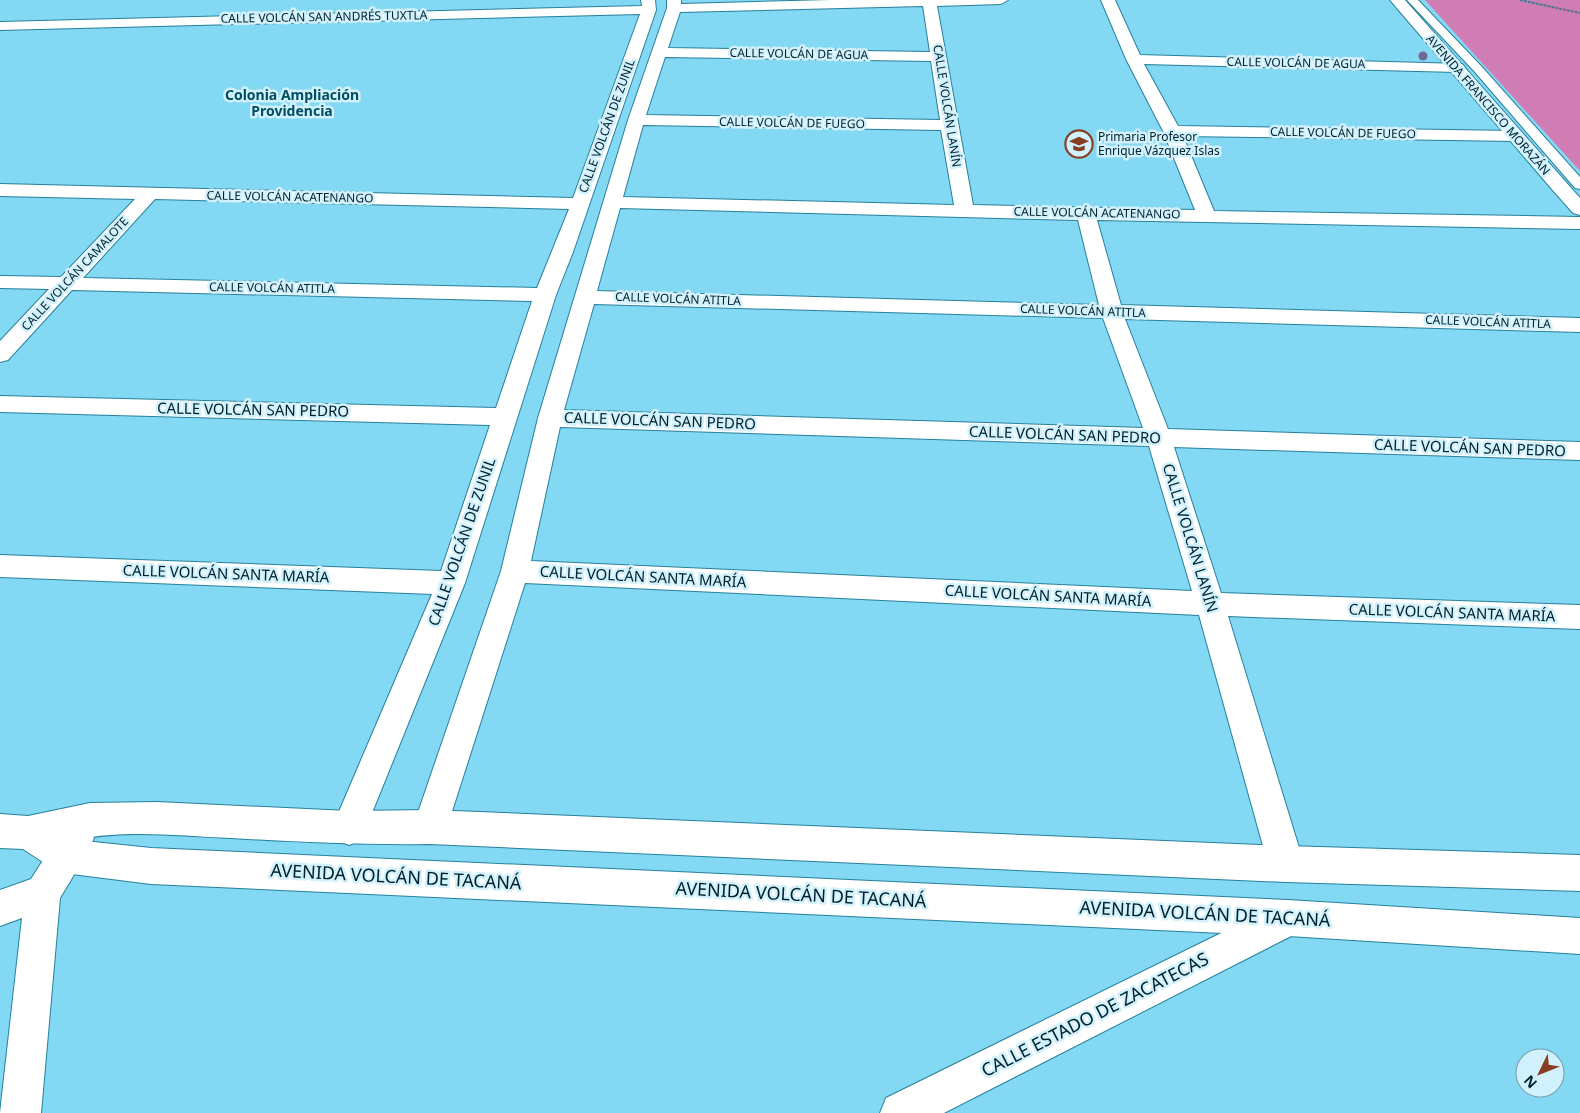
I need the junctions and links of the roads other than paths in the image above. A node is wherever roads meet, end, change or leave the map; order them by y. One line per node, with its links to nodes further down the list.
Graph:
1 (1001, 0): 5 (street)
2 (1108, 0): 11 (street)
3 (1397, 0): 12 (street, AVENIDA FRANCISCO MORAZÁN)
4 (1412, 0): 17 (lane)
5 (930, 3): 6 (street); 10 (street, CALLE VOLCÁN LANÍN)
6 (674, 4): 9 (street, CALLE VOLCÁN DE ZUNIL)
7 (648, 5): 8 (street, CALLE VOLCÁN SAN ANDRÉS TUXTLA); 21 (street, CALLE VOLCÁN DE ZUNIL)
8 (0, 26)
9 (659, 52): 10 (street, CALLE VOLCÁN DE AGUA); 13 (street, CALLE VOLCÁN DE ZUNIL)
10 (939, 56): 14 (street, CALLE VOLCÁN LANÍN)
11 (1134, 59): 12 (street, CALLE VOLCÁN DE AGUA); 15 (street)
12 (1457, 67): 16 (street, AVENIDA FRANCISCO MORAZÁN)
13 (636, 120): 14 (street, CALLE VOLCÁN DE FUEGO); 20 (street, CALLE VOLCÁN DE ZUNIL)
14 (948, 126): 22 (street, CALLE VOLCÁN LANÍN)
15 (1172, 131): 16 (street, CALLE VOLCÁN DE FUEGO); 25 (street)
16 (1514, 136): 23 (street, AVENIDA FRANCISCO MORAZÁN)
17 (1580, 185)
18 (0, 190): 19 (street, CALLE VOLCÁN ACATENANGO)
19 (150, 194): 21 (street, CALLE VOLCÁN ACATENANGO); 30 (street, CALLE VOLCÁN CAMALOTE)
20 (614, 202): 22 (street, CALLE VOLCÁN ACATENANGO); 28 (street, CALLE VOLCÁN DE ZUNIL)
21 (580, 204): 27 (street, CALLE VOLCÁN DE ZUNIL)
22 (964, 209): 24 (street, CALLE VOLCÁN ACATENANGO)
23 (1580, 209)
24 (1086, 214): 25 (street, CALLE VOLCÁN ACATENANGO); 33 (street, CALLE VOLCÁN LANÍN)
25 (1207, 216): 26 (street, CALLE VOLCÁN ACATENANGO)
26 (1580, 223)
27 (563, 252): 28 (street); 31 (street, CALLE VOLCÁN DE ZUNIL)
28 (597, 255): 32 (street, CALLE VOLCÁN DE ZUNIL)
29 (0, 282): 30 (street, CALLE VOLCÁN ATITLA)
30 (65, 283): 31 (street, CALLE VOLCÁN ATITLA); 35 (street, CALLE VOLCÁN CAMALOTE)
31 (545, 295): 37 (street, CALLE VOLCÁN DE ZUNIL)
32 (585, 297): 33 (street, CALLE VOLCÁN ATITLA); 38 (street, CALLE VOLCÁN DE ZUNIL)
33 (1112, 312): 34 (street, CALLE VOLCÁN ATITLA); 39 (street, CALLE VOLCÁN LANÍN)
34 (1580, 325)
35 (0, 354)
36 (0, 404): 37 (street, CALLE VOLCÁN SAN PEDRO)
37 (506, 416): 43 (street, CALLE VOLCÁN DE ZUNIL)
38 (550, 418): 39 (street, CALLE VOLCÁN SAN PEDRO); 42 (street, CALLE VOLCÁN DE ZUNIL)
39 (1159, 438): 40 (street, CALLE VOLCÁN SAN PEDRO); 44 (street, CALLE VOLCÁN LANÍN)
40 (1580, 451)
41 (0, 566): 43 (street, CALLE VOLCÁN SANTA MARÍA)
42 (515, 571): 44 (street, CALLE VOLCÁN SANTA MARÍA); 47 (street, CALLE VOLCÁN DE ZUNIL)
43 (451, 583): 48 (street, CALLE VOLCÁN DE ZUNIL)
44 (1210, 604): 45 (street, CALLE VOLCÁN SANTA MARÍA); 51 (street, CALLE VOLCÁN LANÍN)
45 (1580, 618)
46 (90, 820): 48 (street, AVENIDA VOLCÁN DE TACANÁ); 49 (street, AVENIDA VOLCÁN DE TACANÁ); 50 (street)
47 (430, 827): 48 (street, AVENIDA VOLCÁN DE TACANÁ); 51 (street, AVENIDA VOLCÁN DE TACANÁ)
48 (349, 828)
49 (14, 832): 50 (street, AVENIDA VOLCÁN DE TACANÁ)
50 (64, 856): 53 (street); 55 (street, AVENIDA VOLCÁN DE TACANÁ)
51 (1286, 864): 52 (street, AVENIDA VOLCÁN DE TACANÁ)
52 (1580, 873)
53 (42, 892): 54 (street); 57 (street)
54 (0, 908)
55 (1288, 918): 56 (street, AVENIDA VOLCÁN DE TACANÁ); 58 (street, CALLE ESTADO DE ZACATECAS)
56 (1580, 936)
57 (20, 1113)
58 (902, 1113)

